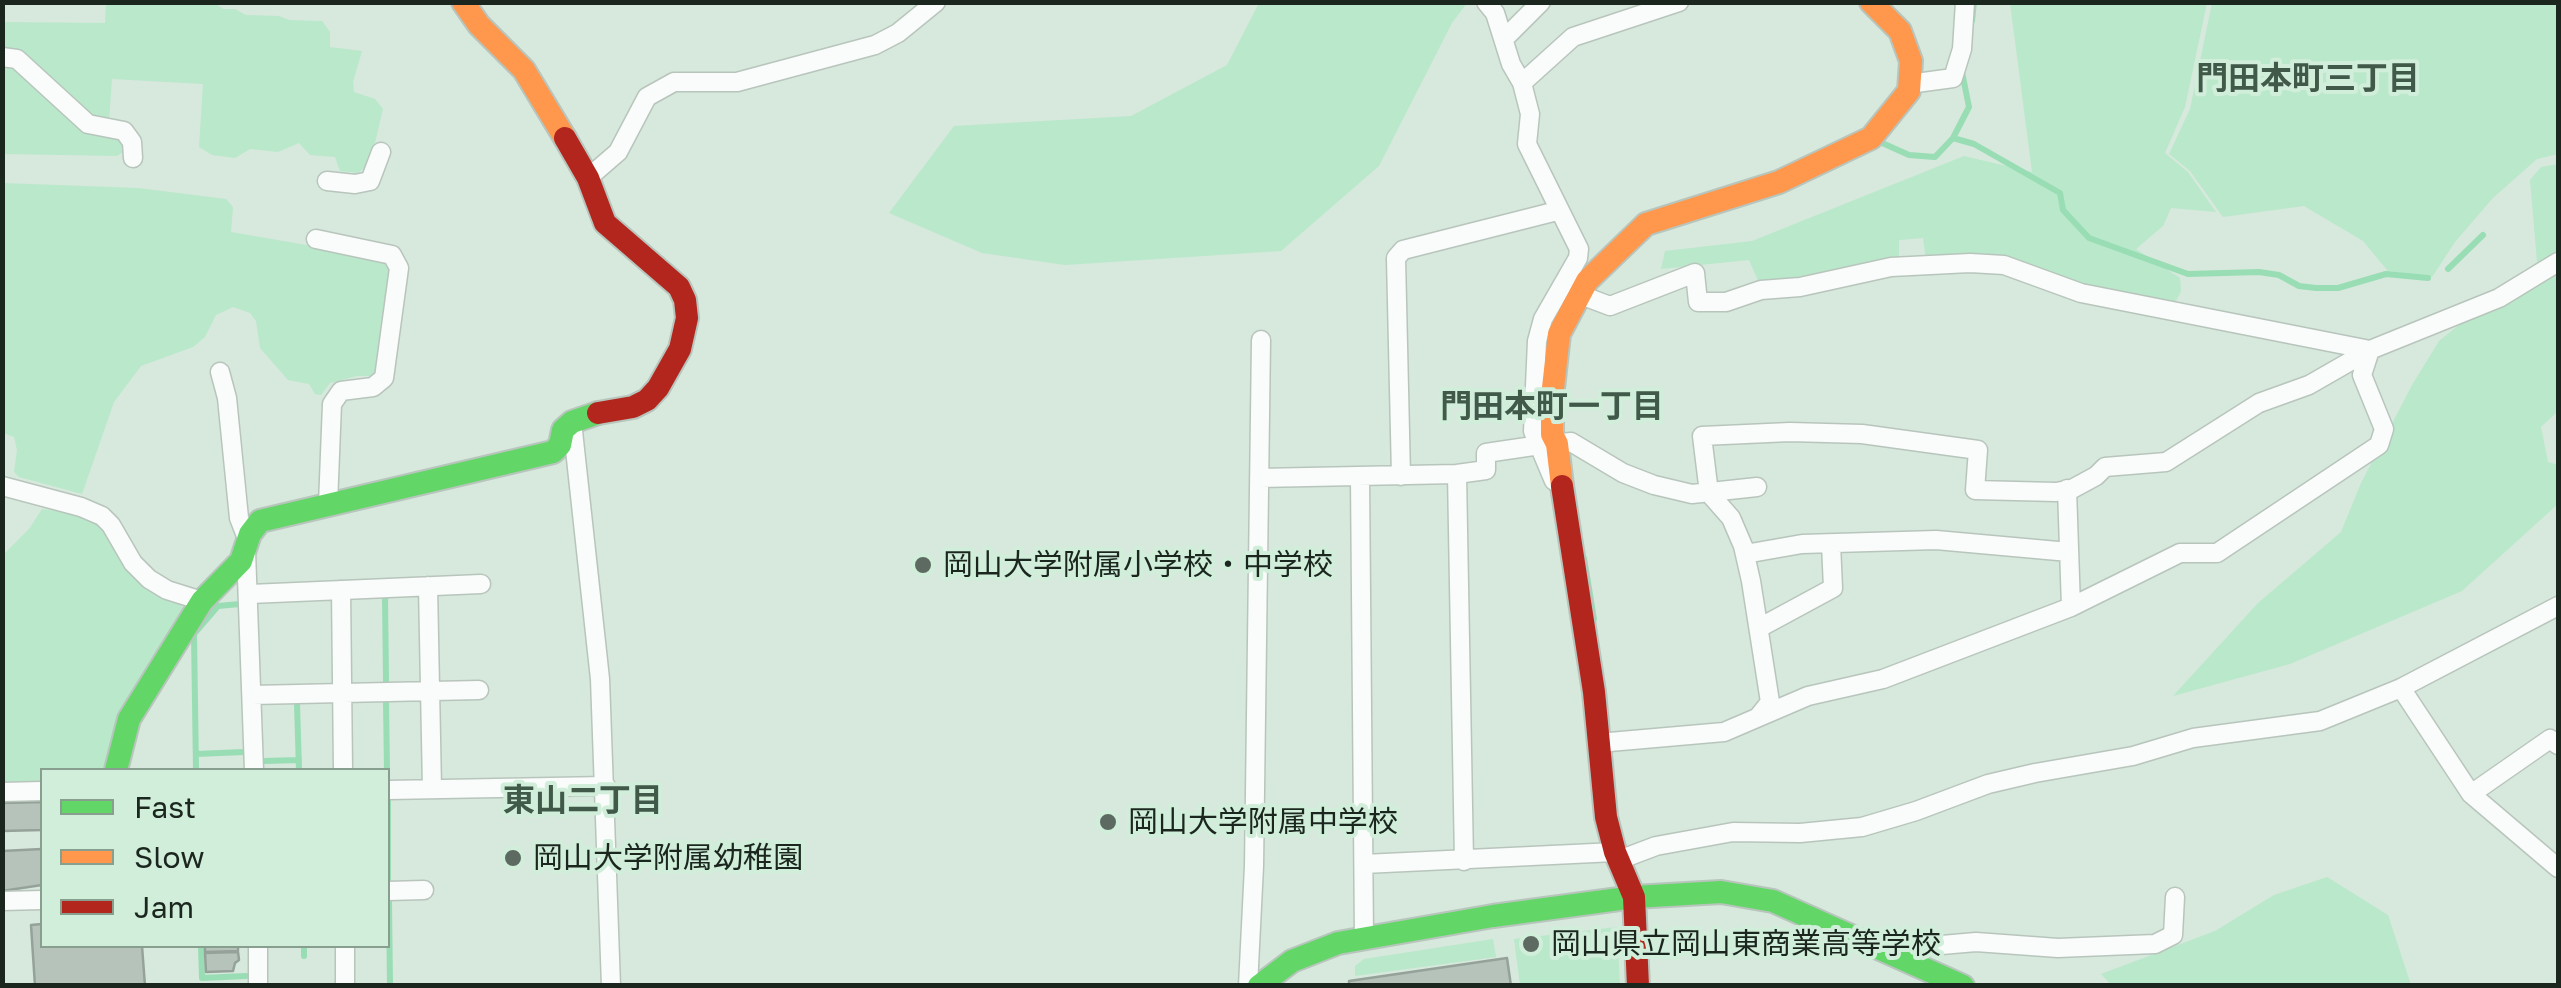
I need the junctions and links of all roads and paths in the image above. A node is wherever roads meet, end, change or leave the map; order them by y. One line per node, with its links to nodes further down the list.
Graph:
1 (463, 2): 14 (street)
2 (936, 2): 14 (street)
3 (1486, 2): 8 (street)
4 (1541, 2): 8 (street)
5 (1679, 2): 10 (street)
6 (1872, 2): 11 (street)
7 (1965, 2): 11 (street)
8 (1504, 39): 10 (street)
9 (2, 58): 13 (street)
10 (1522, 82): 16 (street)
11 (1916, 83): 19 (street)
12 (381, 152): 15 (street)
13 (133, 158)
14 (588, 178): 23 (street)
15 (327, 182)
16 (1557, 210): 24 (street); 26 (street)
17 (316, 240): 33 (street)
18 (2558, 262): 21 (street)
19 (1586, 296): 21 (street); 24 (street)
20 (1260, 340): 27 (street)
21 (2370, 350): 31 (street); 44 (street)
22 (220, 372): 34 (street)
23 (572, 422): 33 (street); 57 (street)
24 (1556, 443): 25 (street); 32 (street); 52 (street)
25 (1456, 474): 26 (street); 64 (street)
26 (1401, 476): 28 (street)
27 (1259, 478): 28 (street); 80 (street)
28 (1360, 478): 65 (street)
29 (2, 486): 42 (street)
30 (1757, 487): 32 (street)
31 (2067, 490): 32 (street); 36 (street)
32 (1709, 493): 37 (street)
33 (328, 504): 34 (street)
34 (247, 544): 41 (street); 42 (street)
35 (1831, 544): 36 (street); 37 (street); 45 (street)
36 (2069, 552): 44 (street)
37 (1745, 554): 45 (street)
38 (482, 584): 39 (street)
39 (428, 586): 40 (street); 48 (street)
40 (341, 590): 41 (street); 49 (street)
41 (250, 594): 50 (street)
42 (202, 602): 54 (street)
43 (2558, 606): 46 (street)
44 (2071, 608): 51 (street)
45 (1759, 628): 51 (street)
46 (2401, 688): 62 (street); 63 (street)
47 (479, 690): 48 (street)
48 (430, 692): 49 (street); 58 (street)
49 (342, 693): 50 (street); 56 (street)
50 (252, 695): 55 (street)
51 (1756, 721): 52 (street)
52 (1598, 743): 63 (street)
53 (2558, 745): 62 (street)
54 (117, 768)
55 (254, 768)
56 (343, 768)
57 (606, 786): 58 (street); 79 (street)
58 (432, 789): 59 (street)
59 (390, 790)
60 (40, 791): 61 (street)
61 (2, 792)
62 (2471, 794): 66 (street)
63 (1617, 856): 64 (street); 69 (street)
64 (1464, 861): 65 (street)
65 (1364, 864): 73 (street)
66 (2558, 868)
67 (424, 890): 68 (street)
68 (390, 891)
69 (1634, 897): 73 (street); 76 (street); 82 (street)
70 (2175, 898): 76 (street)
71 (40, 900): 72 (street)
72 (2, 901)
73 (1364, 938): 81 (street)
74 (258, 948): 77 (street)
75 (345, 948): 78 (street)
76 (1884, 950): 83 (street)
77 (258, 986)
78 (345, 986)
79 (611, 986)
80 (1248, 986)
81 (1259, 986)
82 (1638, 986)
83 (1963, 986)

